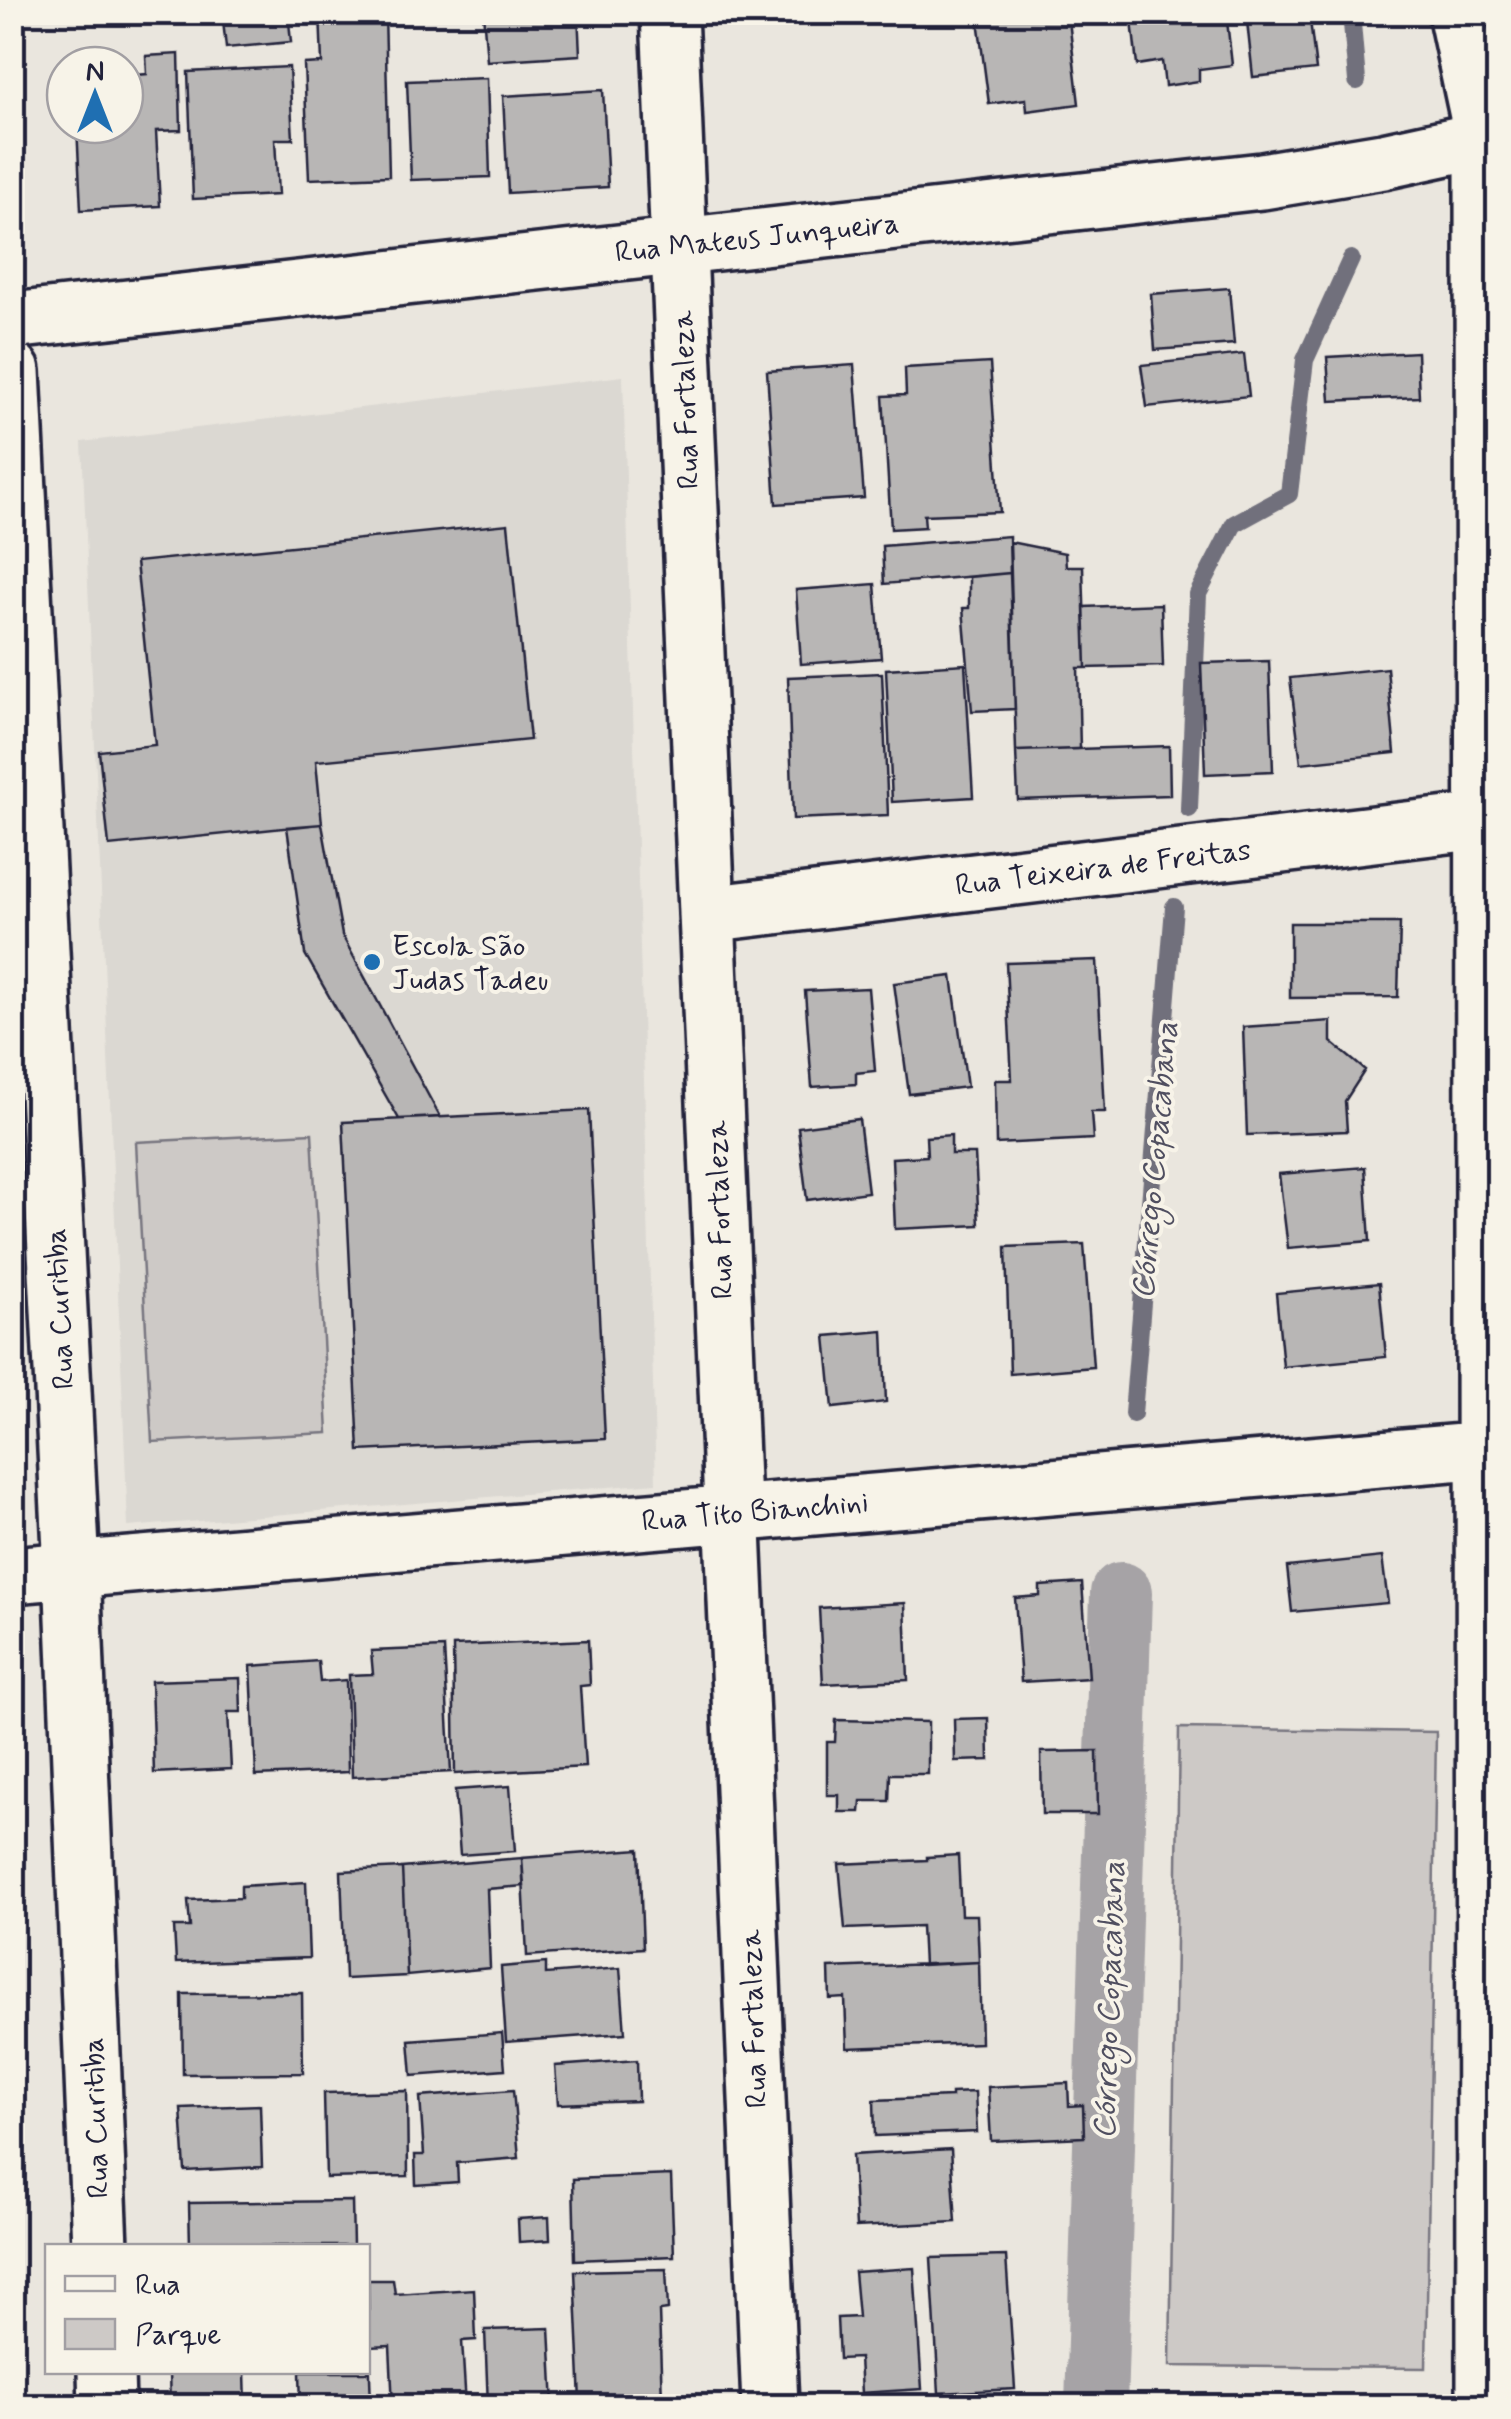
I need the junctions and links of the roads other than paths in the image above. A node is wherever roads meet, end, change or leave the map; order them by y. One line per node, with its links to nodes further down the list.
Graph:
1 (669, 12): 4 (street, Rua Fortaleza)
2 (1456, 12): 3 (street)
3 (1491, 137): 4 (street, Rua Mateus Junqueira); 7 (street)
4 (678, 245): 5 (street, Rua Mateus Junqueira); 8 (street, Rua Fortaleza)
5 (12, 322)
6 (12, 371): 11 (street, Rua Curitiba)
7 (1491, 820): 8 (street, Rua Teixeira de Freitas); 9 (street)
8 (707, 914): 10 (street, Rua Fortaleza)
9 (1491, 1449): 10 (street, Rua Tito Bianchini); 17 (street)
10 (732, 1514): 11 (street, Rua Tito Bianchini); 16 (street, Rua Fortaleza)
11 (72, 1570): 12 (street, Rua Tito Bianchini); 13 (street, Rua Curitiba)
12 (12, 1575)
13 (100, 2244)
14 (106, 2374): 15 (street)
15 (107, 2406)
16 (770, 2406)
17 (1484, 2406)

